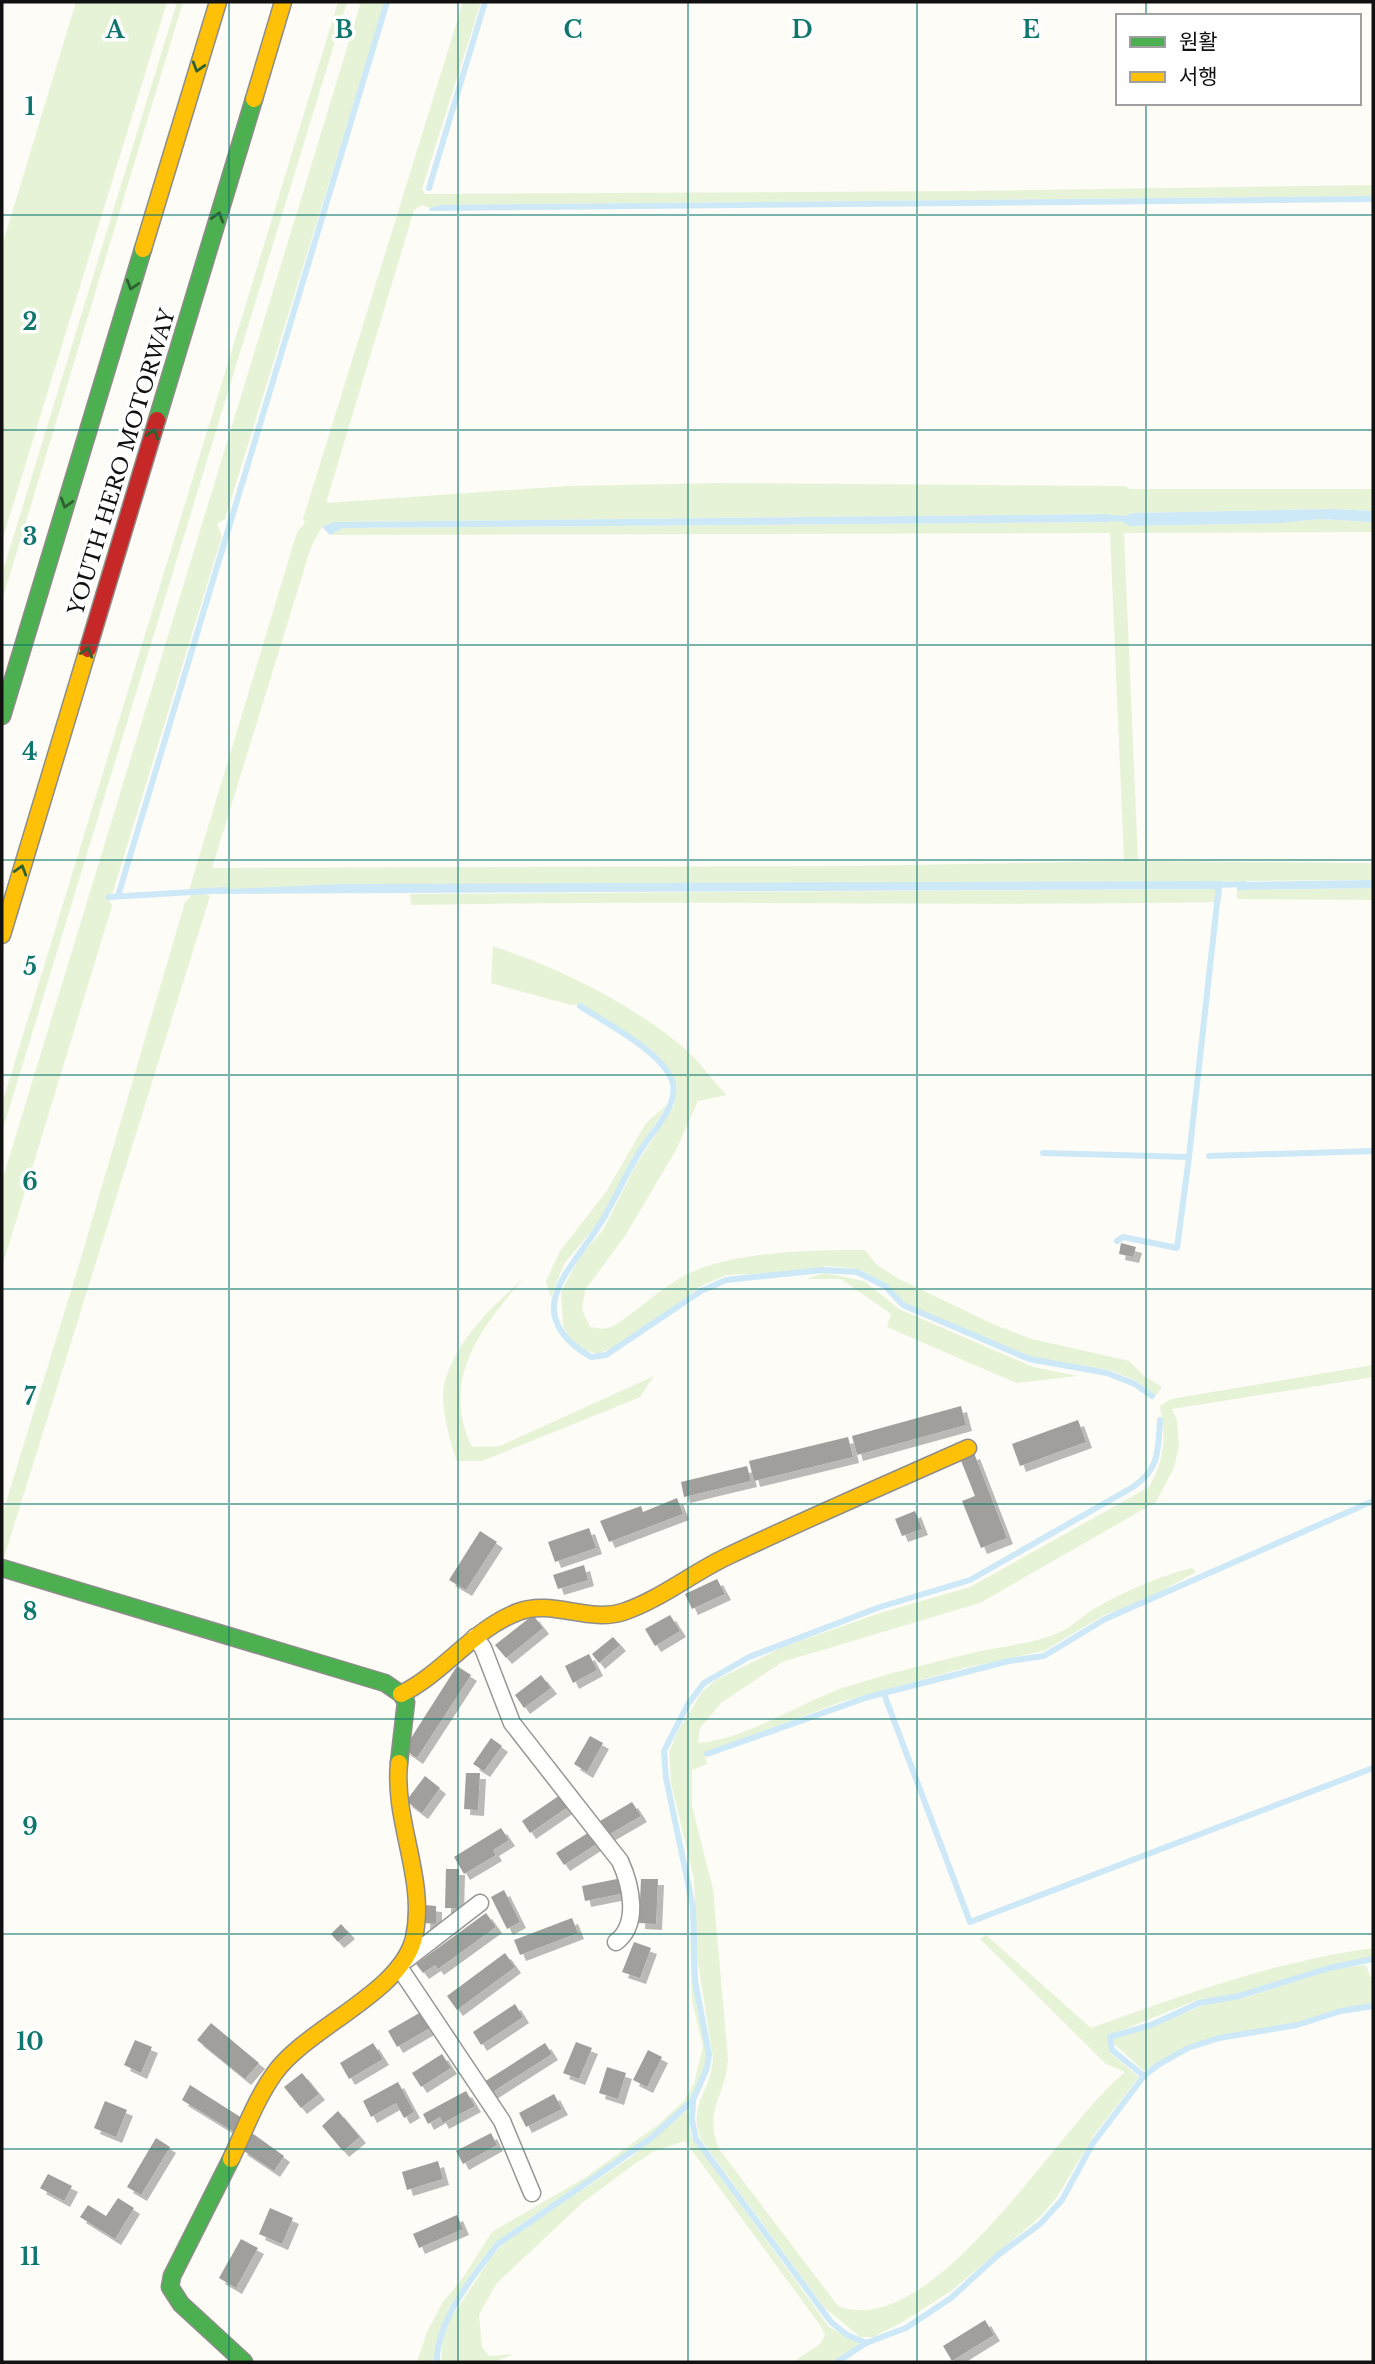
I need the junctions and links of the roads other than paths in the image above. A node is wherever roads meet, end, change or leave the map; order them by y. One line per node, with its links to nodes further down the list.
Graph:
1 (218, 2): 3 (main road, YOUTH HERO MOTORWAY, one-way to 3)
2 (283, 2): 4 (main road, YOUTH HERO MOTORWAY, one-way to 2)
3 (2, 716)
4 (2, 935)
5 (968, 1448): 7 (main road)
6 (2, 1568): 8 (main road)
7 (475, 1637): 8 (main road); 10 (street)
8 (401, 1694): 11 (main road)
9 (480, 1903): 11 (street)
10 (616, 1942)
11 (402, 1964): 12 (street); 13 (main road)
12 (532, 2193)
13 (244, 2362)

